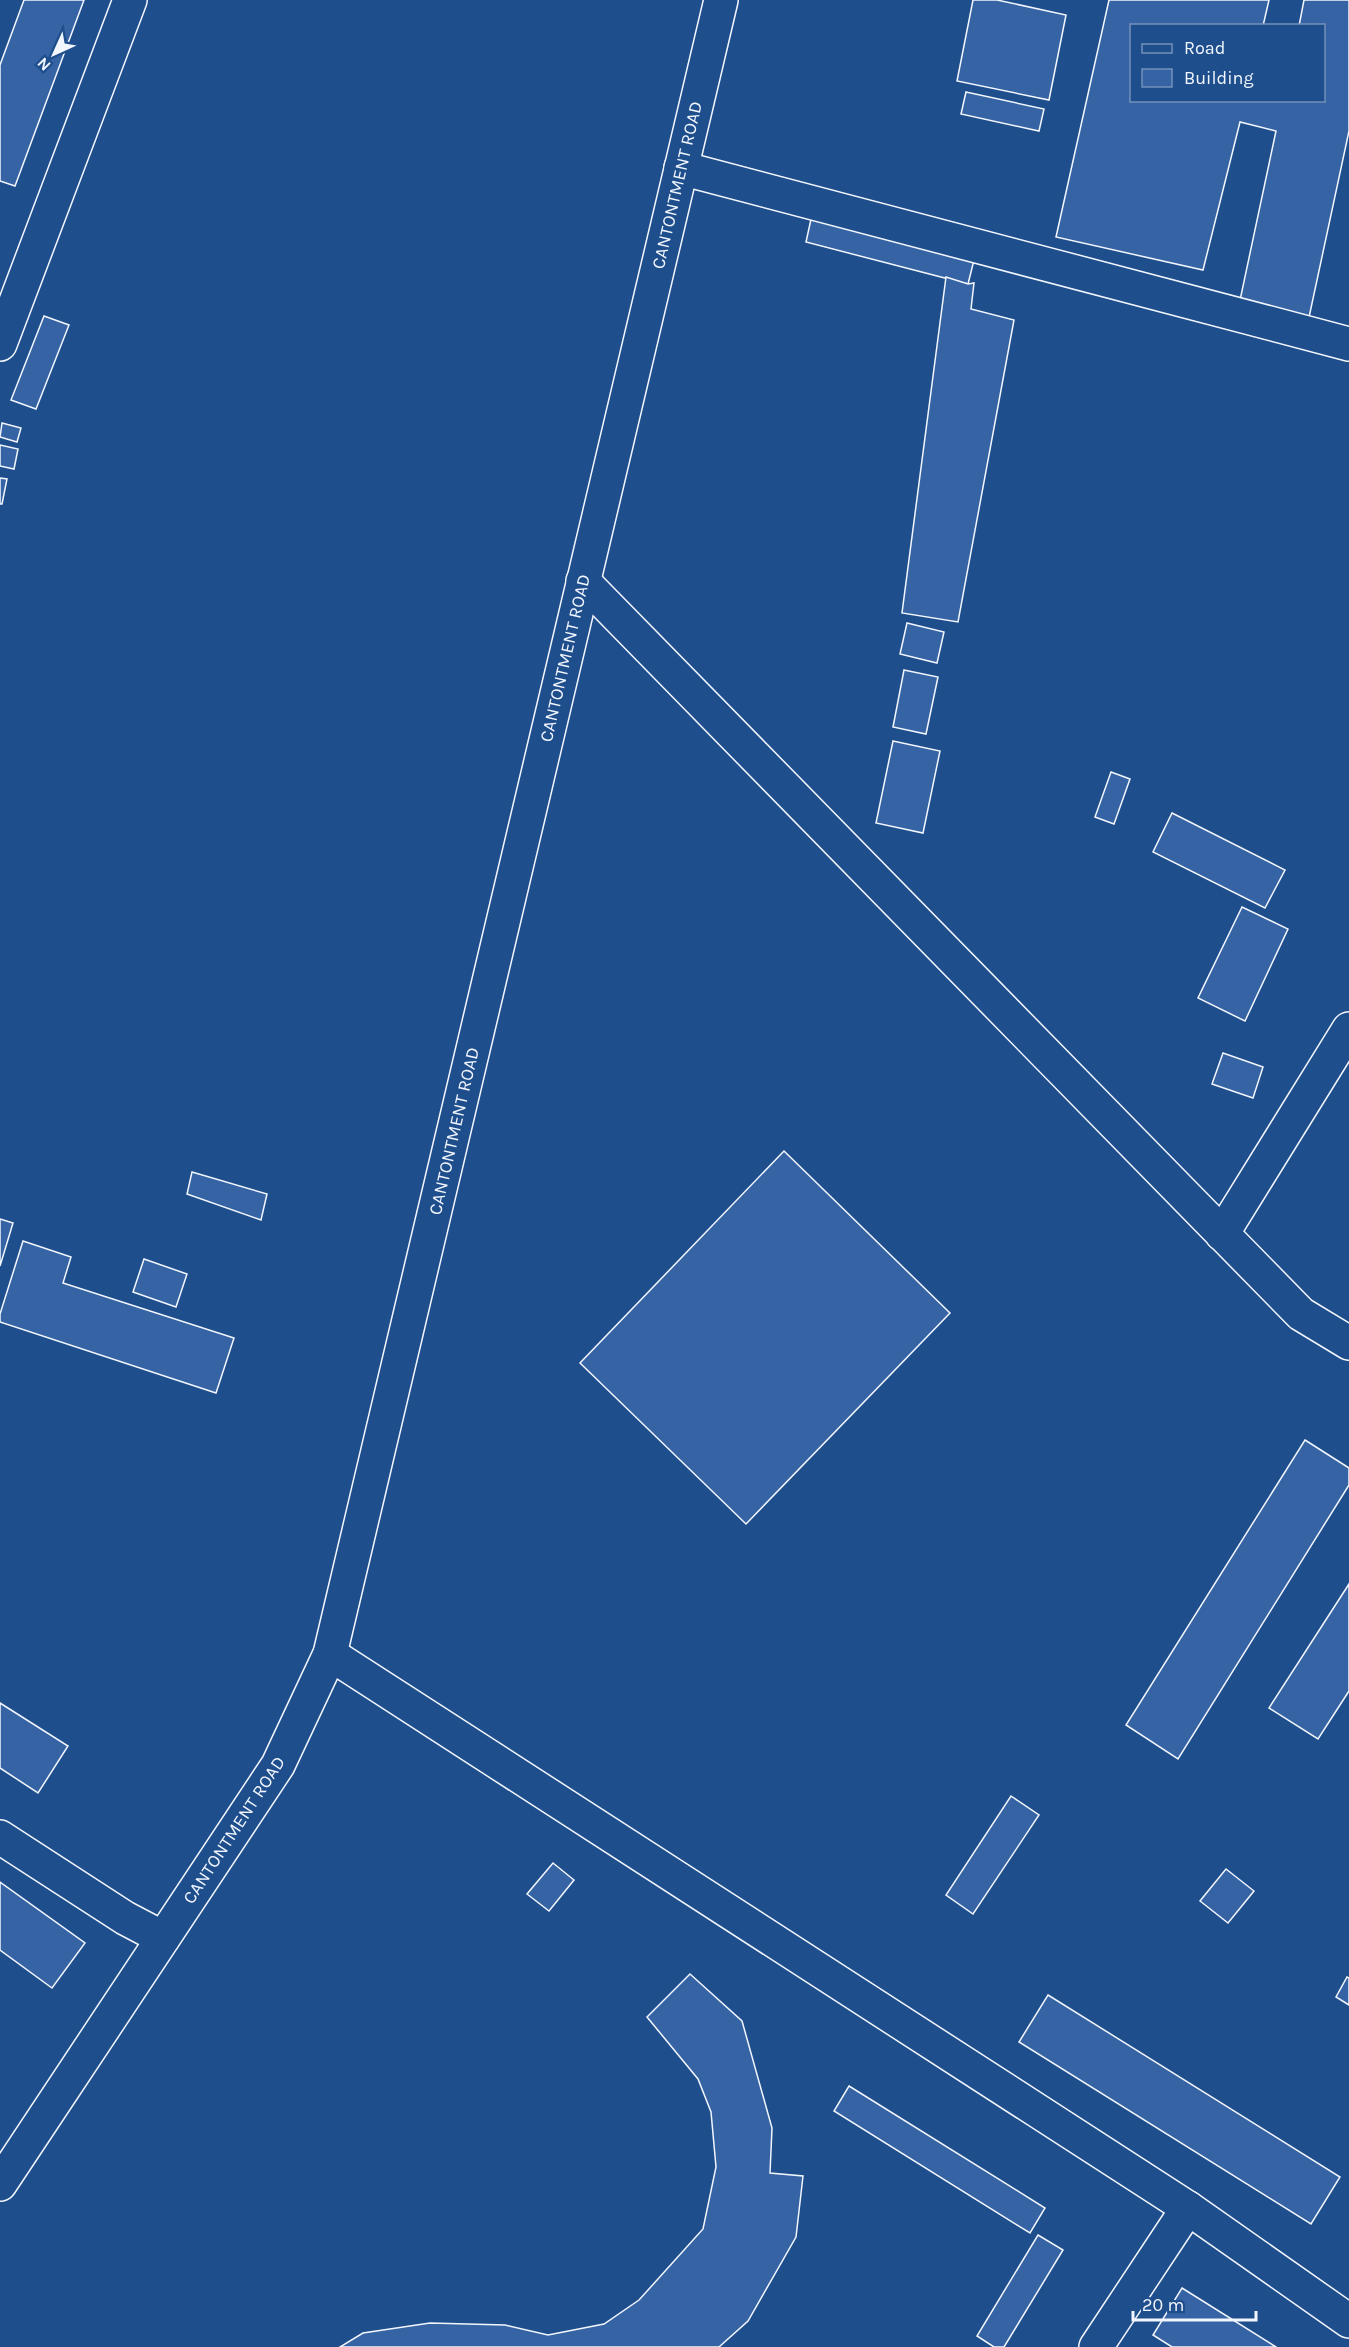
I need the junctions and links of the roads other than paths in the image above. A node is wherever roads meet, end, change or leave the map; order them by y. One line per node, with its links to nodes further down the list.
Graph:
1 (130, 0): 4 (street)
2 (721, 0): 3 (street, CANTONTMENT ROAD)
3 (681, 168): 5 (street); 6 (street, CANTONTMENT ROAD)
4 (0, 344)
5 (1349, 344)
6 (584, 581): 8 (street); 10 (street, CANTONTMENT ROAD)
7 (1349, 1029): 8 (street)
8 (1222, 1234): 9 (street)
9 (1349, 1343)
10 (330, 1654): 12 (street, CANTONTMENT ROAD); 14 (street)
11 (0, 1837): 12 (street)
12 (163, 1938): 13 (street, CANTONTMENT ROAD)
13 (0, 2184)
14 (1188, 2208): 15 (street); 16 (street)
15 (1349, 2321)
16 (1096, 2347)

